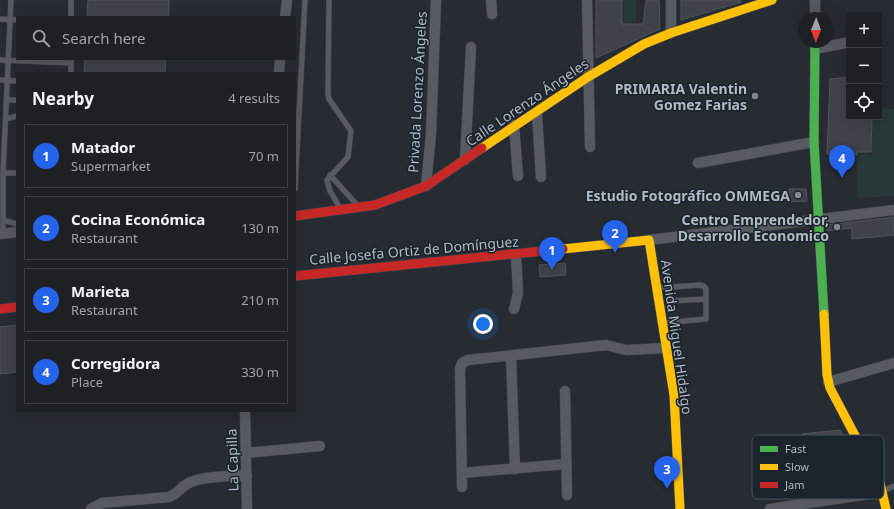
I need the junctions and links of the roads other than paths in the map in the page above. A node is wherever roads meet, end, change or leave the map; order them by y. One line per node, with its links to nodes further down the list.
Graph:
1 (11, 0): 17 (lane)
2 (71, 0): 14 (lane)
3 (287, 0): 15 (street)
4 (305, 0): 44 (lane)
5 (329, 0): 47 (lane)
6 (436, 0): 50 (street, Privada Lorenzo Ángeles)
7 (492, 0): 13 (street)
8 (587, 0): 30 (street)
9 (671, 0): 19 (street)
10 (772, 0): 19 (street, Calle Lorenzo Ángeles)
11 (815, 0): 12 (street)
12 (815, 12)
13 (492, 14)
14 (71, 16)
15 (285, 16)
16 (0, 19): 17 (lane)
17 (9, 20): 18 (lane); 25 (lane)
18 (16, 20)
19 (671, 33): 30 (street, Calle Lorenzo Ángeles)
20 (845, 43): 21 (street)
21 (834, 44)
22 (471, 47): 42 (street)
23 (815, 48): 40 (street)
24 (0, 60): 25 (lane)
25 (7, 60): 27 (lane); 32 (lane)
26 (280, 60): 29 (street)
27 (71, 61): 28 (lane)
28 (70, 72)
29 (279, 72)
30 (588, 77): 36 (street, Calle Lorenzo Ángeles); 41 (street)
31 (0, 80): 32 (lane)
32 (7, 80): 33 (lane); 34 (lane)
33 (16, 81)
34 (7, 100): 35 (lane); 38 (lane)
35 (16, 100)
36 (537, 112): 39 (street, Calle Lorenzo Ángeles); 49 (street)
37 (16, 116): 38 (lane)
38 (6, 119): 45 (lane)
39 (514, 125): 42 (street, Calle Lorenzo Ángeles); 48 (street)
40 (814, 142): 43 (street); 56 (street)
41 (590, 147)
42 (464, 160): 50 (street, Calle Lorenzo Ángeles)
43 (698, 163)
44 (296, 170)
45 (4, 173): 46 (lane); 55 (lane)
46 (16, 173)
47 (330, 175): 51 (lane); 52 (lane)
48 (518, 176)
49 (541, 177)
50 (426, 186): 51 (street, Calle Lorenzo Ángeles)
51 (359, 207): 52 (street, Calle Lorenzo Ángeles)
52 (341, 210): 54 (street, Calle Lorenzo Ángeles)
53 (894, 210): 56 (street, Calle Josefa Ortiz de Domínguez)
54 (296, 216)
55 (3, 220): 57 (lane); 59 (lane)
56 (817, 221): 60 (street, Calle Josefa Ortiz de Domínguez); 73 (street)
57 (16, 224)
58 (16, 232): 59 (street)
59 (1, 234)
60 (649, 240): 61 (street, Calle Josefa Ortiz de Domínguez); 63 (street, Avenida Miguel Hidalgo)
61 (516, 254): 62 (street, Calle Josefa Ortiz de Domínguez); 68 (street)
62 (296, 276)
63 (657, 288): 64 (lane); 69 (street, Avenida Miguel Hidalgo)
64 (706, 299): 65 (lane); 69 (lane)
65 (672, 301)
66 (16, 307): 67 (street)
67 (0, 309)
68 (514, 309)
69 (662, 323): 70 (street, Avenida Miguel Hidalgo)
70 (666, 348): 71 (street); 93 (street, Avenida Miguel Hidalgo)
71 (511, 356): 80 (street); 81 (street)
72 (894, 363): 73 (street)
73 (828, 382): 76 (street)
74 (565, 391): 79 (street)
75 (244, 412): 78 (street, La Capilla)
76 (854, 435)
77 (320, 446): 78 (street)
78 (246, 453): 82 (street, La Capilla)
79 (566, 464): 80 (street); 86 (street)
80 (516, 469): 81 (street)
81 (462, 473): 84 (street)
82 (247, 474): 89 (street); 92 (street, La Capilla)
83 (894, 486): 85 (lane)
84 (462, 487)
85 (884, 491)
86 (567, 494)
87 (836, 499): 94 (street)
88 (884, 499): 95 (street)
89 (133, 501): 90 (street); 91 (street)
90 (91, 509)
91 (120, 509)
92 (247, 509)
93 (680, 509)
94 (770, 509)
95 (886, 509)

